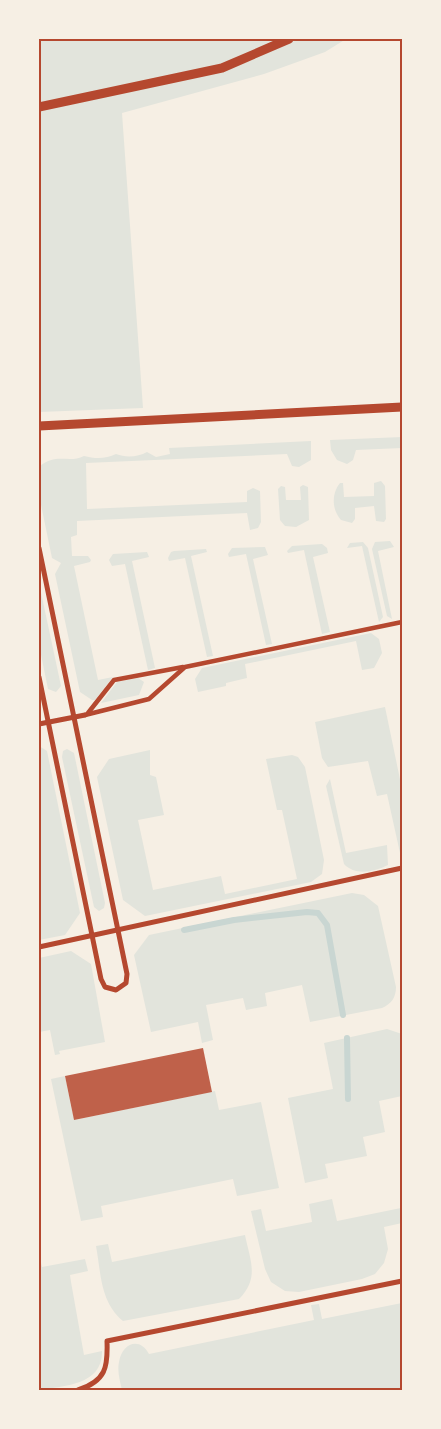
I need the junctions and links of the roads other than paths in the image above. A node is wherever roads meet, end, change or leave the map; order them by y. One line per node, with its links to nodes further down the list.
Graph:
1 (289, 39): 2 (street)
2 (39, 107)
3 (402, 407): 4 (street)
4 (39, 426)
5 (39, 548): 10 (street)
6 (402, 622): 7 (street)
7 (185, 667): 9 (street); 9 (street)
8 (39, 677): 11 (street)
9 (86, 714): 10 (street)
10 (74, 717): 11 (street); 14 (street)
11 (48, 722): 12 (street); 15 (street)
12 (39, 724)
13 (402, 868): 14 (street)
14 (118, 930): 15 (street); 15 (street)
15 (92, 936): 16 (street)
16 (39, 947)
17 (402, 1280): 18 (street)
18 (78, 1390)

